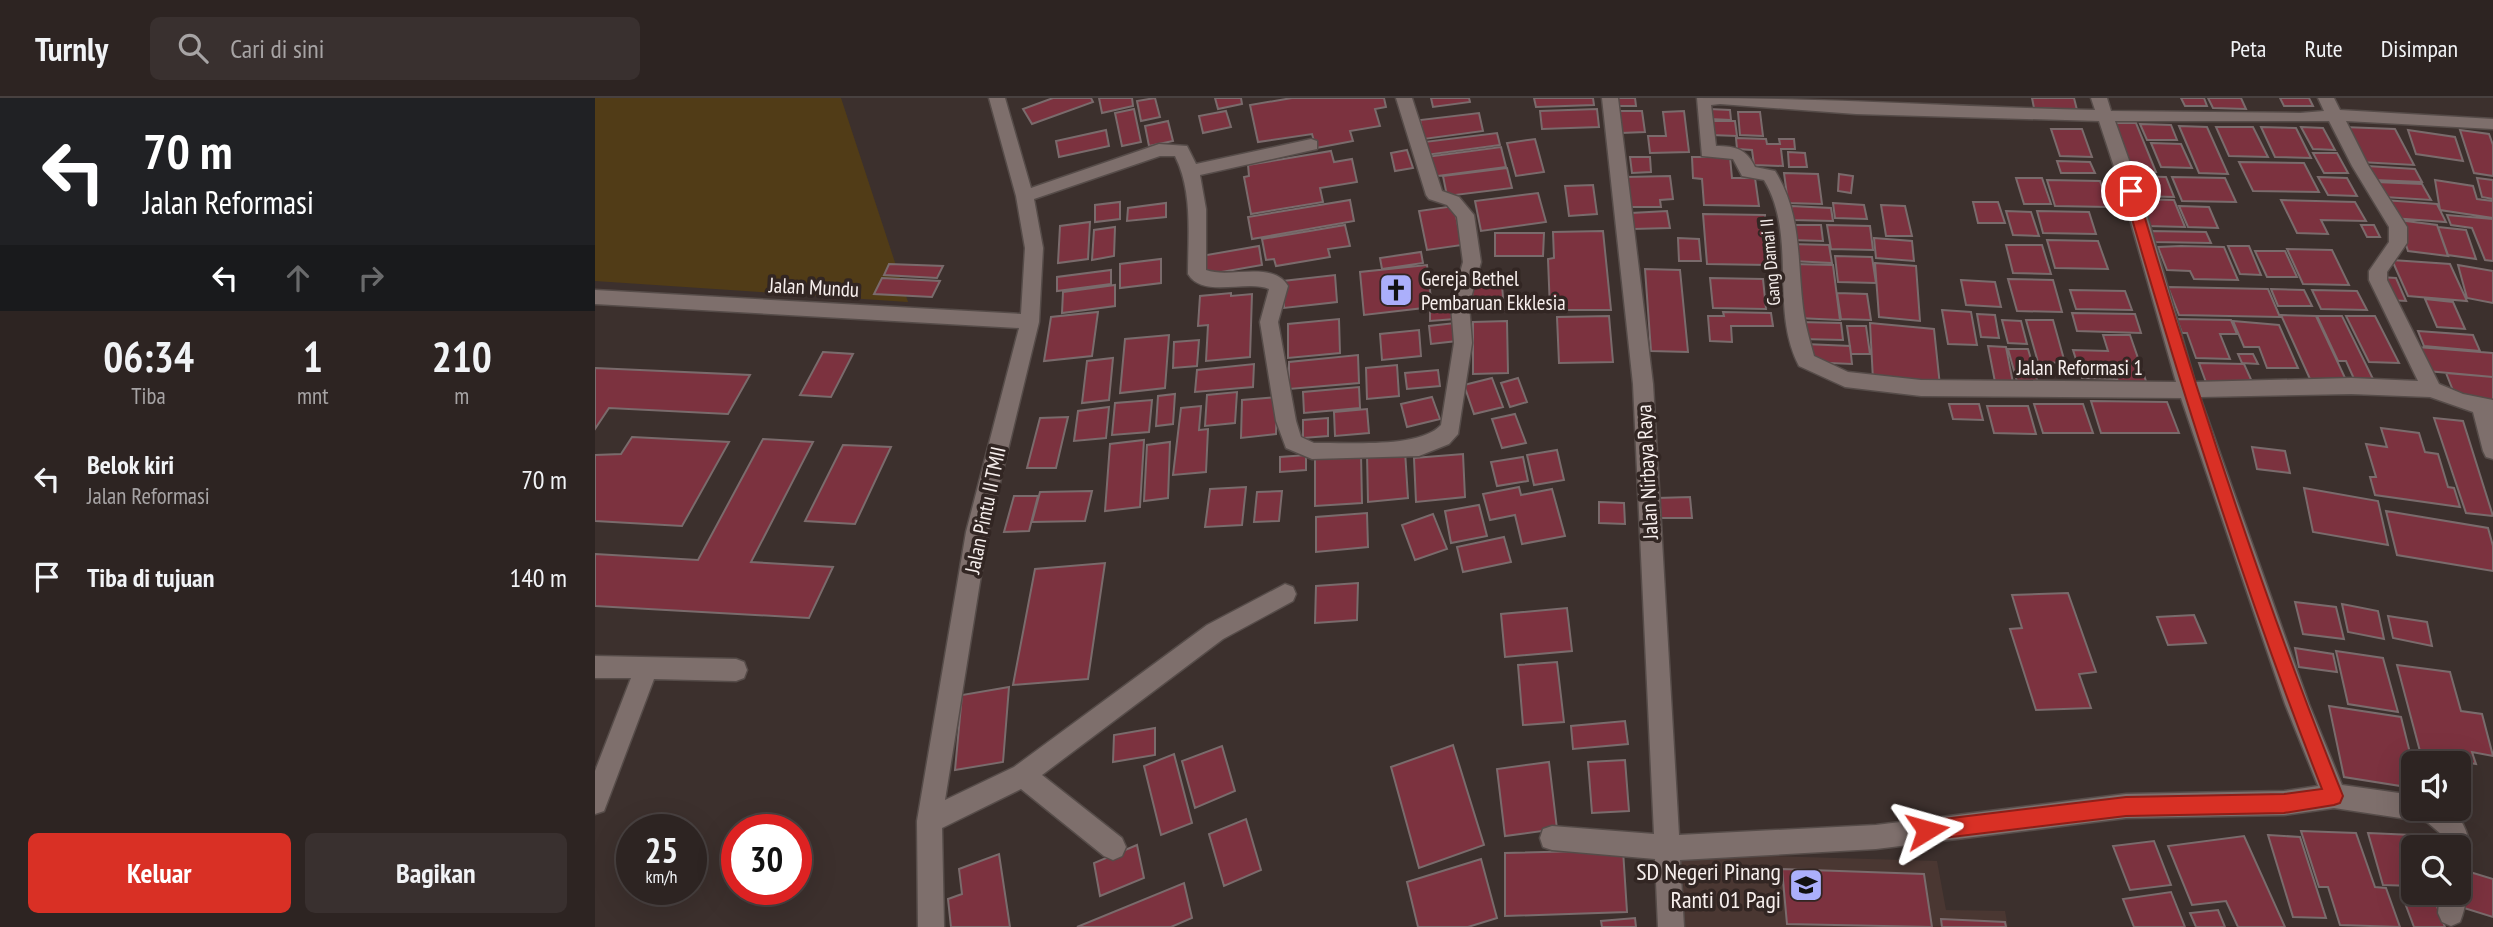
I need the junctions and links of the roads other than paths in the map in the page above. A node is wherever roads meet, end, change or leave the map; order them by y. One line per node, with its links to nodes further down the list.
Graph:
1 (997, 98): 10 (street, Jalan Pintu II TMII)
2 (1404, 98): 9 (street)
3 (1610, 98): 29 (street, Jalan Nirbaya Raya)
4 (2326, 98): 6 (street)
5 (2102, 107): 6 (street); 13 (street, Gang Damai II); 15 (street)
6 (2336, 115): 7 (street); 14 (street)
7 (2493, 124)
8 (1311, 145): 9 (street)
9 (1191, 172): 10 (street)
10 (1025, 195): 12 (street, Jalan Pintu II TMII)
11 (595, 297): 12 (street, Jalan Mundu)
12 (1030, 322): 26 (street, Jalan Pintu II TMII)
13 (1814, 368): 15 (street, Jalan Reformasi 1)
14 (2432, 389): 15 (street, Jalan Reformasi 1); 16 (street, Jalan Reformasi 1)
15 (2188, 390): 23 (street)
16 (2487, 407): 17 (street)
17 (2493, 452)
18 (1285, 594): 22 (street)
19 (595, 667): 20 (street)
20 (647, 667): 21 (street); 24 (street)
21 (736, 670)
22 (1023, 775): 26 (street); 28 (street)
23 (2334, 796): 25 (street); 29 (street)
24 (595, 802)
25 (2401, 805)
26 (929, 821): 30 (street, Jalan Pintu II TMII)
27 (1552, 838): 29 (street)
28 (1113, 847)
29 (1667, 848): 31 (street, Jalan Nirbaya Raya)
30 (931, 927)
31 (1671, 927)

